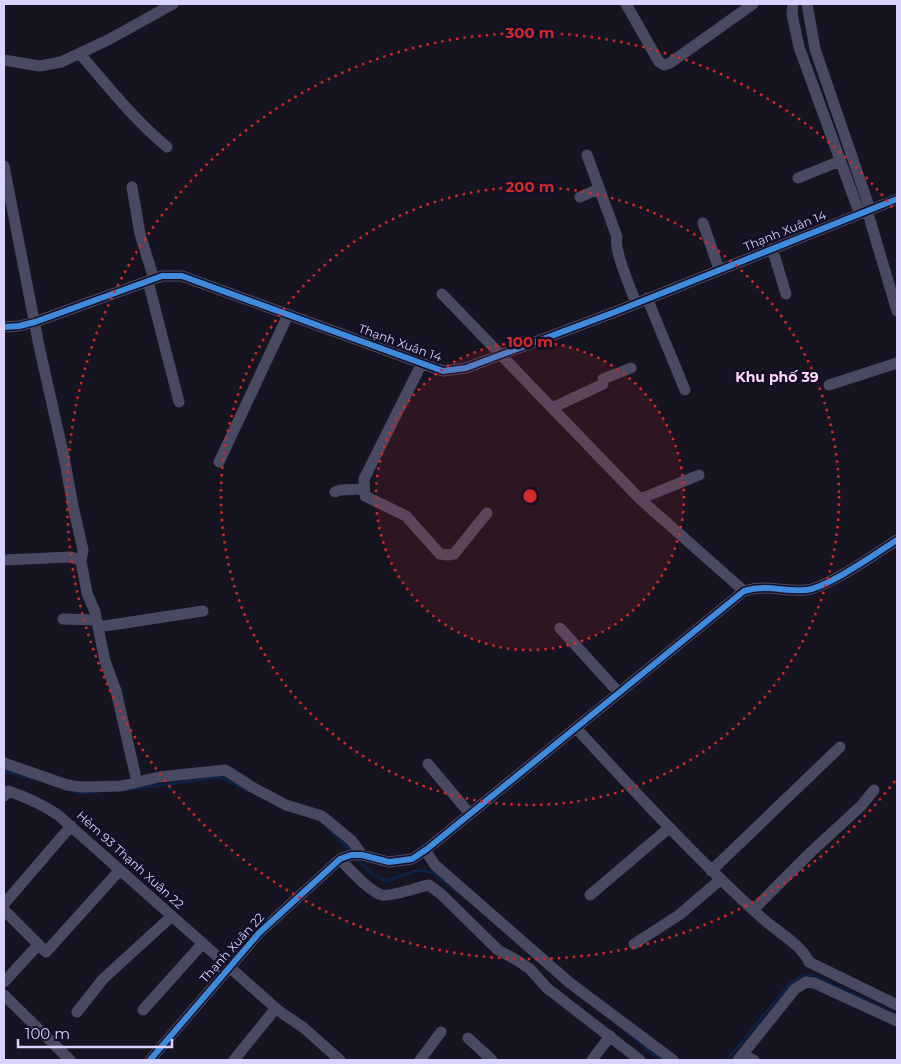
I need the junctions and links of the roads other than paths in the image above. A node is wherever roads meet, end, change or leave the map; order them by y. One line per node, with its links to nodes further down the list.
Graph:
1 (173, 4): 6 (street)
2 (753, 4): 5 (street)
3 (793, 4): 10 (street)
4 (807, 4): 18 (street)
5 (627, 5)
6 (80, 54): 7 (street); 8 (street)
7 (4, 60)
8 (167, 147)
9 (587, 154): 14 (street)
10 (840, 161): 12 (street); 18 (street)
11 (4, 166): 15 (street)
12 (798, 178)
13 (132, 187): 22 (street)
14 (599, 189): 16 (street); 26 (street)
15 (6, 190): 29 (street)
16 (580, 197)
17 (897, 198): 18 (street, Thạnh Xuân 14)
18 (865, 210): 20 (street, Thạnh Xuân 14); 27 (street)
19 (703, 223): 21 (street)
20 (772, 248): 21 (street, Thạnh Xuân 14); 24 (street)
21 (719, 269): 25 (street, Thạnh Xuân 14)
22 (151, 280): 28 (street, Thạnh Xuân 14); 29 (street, Thạnh Xuân 14); 37 (street)
23 (442, 294): 31 (street)
24 (786, 294)
25 (647, 298): 26 (street, Thạnh Xuân 14); 36 (street)
26 (636, 303): 31 (street, Thạnh Xuân 14)
27 (897, 311)
28 (288, 315): 33 (street, Thạnh Xuân 14); 39 (street)
29 (35, 322): 30 (street, Thạnh Xuân 14); 47 (street)
30 (4, 327)
31 (501, 356): 33 (street, Thạnh Xuân 14); 38 (street)
32 (897, 363): 35 (street)
33 (422, 364): 41 (street)
34 (631, 368): 38 (street)
35 (829, 385)
36 (685, 390)
37 (179, 402)
38 (552, 408): 43 (street)
39 (219, 462)
40 (699, 475): 43 (street)
41 (364, 489): 42 (street); 44 (street)
42 (335, 492)
43 (640, 499): 48 (street)
44 (487, 513)
45 (897, 540): 48 (street)
46 (4, 560): 47 (street)
47 (81, 561): 51 (street)
48 (744, 591): 53 (street)
49 (204, 611): 51 (street)
50 (62, 618): 51 (street)
51 (97, 623): 58 (street)
52 (560, 628): 53 (street)
53 (620, 692): 54 (street)
54 (576, 728): 61 (street); 63 (street)
55 (840, 746): 68 (street)
56 (4, 763): 58 (street)
57 (428, 764): 61 (street)
58 (137, 782): 65 (street)
59 (874, 790): 73 (street)
60 (5, 792): 62 (street, Hẻm 93 Thạnh Xuân 22)
61 (470, 814): 64 (street)
62 (71, 826): 67 (street, Hẻm 93 Thạnh Xuân 22); 71 (street)
63 (669, 828): 68 (street); 70 (street)
64 (425, 850): 65 (street); 98 (street)
65 (362, 855): 66 (street)
66 (340, 860): 78 (street, Thạnh Xuân 22); 87 (street)
67 (119, 871): 74 (street, Hẻm 93 Thạnh Xuân 22); 77 (street)
68 (711, 871): 69 (street)
69 (720, 880): 73 (street); 76 (street)
70 (590, 895)
71 (4, 904)
72 (4, 910): 77 (street)
73 (753, 910): 81 (street)
74 (172, 916): 75 (street, Hẻm 93 Thạnh Xuân 22); 84 (street)
75 (203, 943): 78 (street, Hẻm 93 Thạnh Xuân 22); 83 (street)
76 (634, 944)
77 (38, 945): 79 (street)
78 (230, 967): 82 (street, Hẻm 93 Thạnh Xuân 22); 91 (street, Thạnh Xuân 22)
79 (4, 982)
80 (4, 995): 90 (street)
81 (897, 1005)
82 (276, 1008): 92 (street); 93 (street, Hẻm 93 Thạnh Xuân 22)
83 (143, 1010)
84 (77, 1012)
85 (897, 1021): 89 (street)
86 (441, 1032): 94 (street)
87 (610, 1036): 96 (street); 97 (street)
88 (468, 1038): 95 (street)
89 (740, 1058): 99 (street)
90 (70, 1060)
91 (150, 1060)
92 (234, 1060)
93 (340, 1060)
94 (420, 1060)
95 (492, 1060)
96 (592, 1060)
97 (639, 1060)
98 (673, 1060)
99 (754, 1060)

